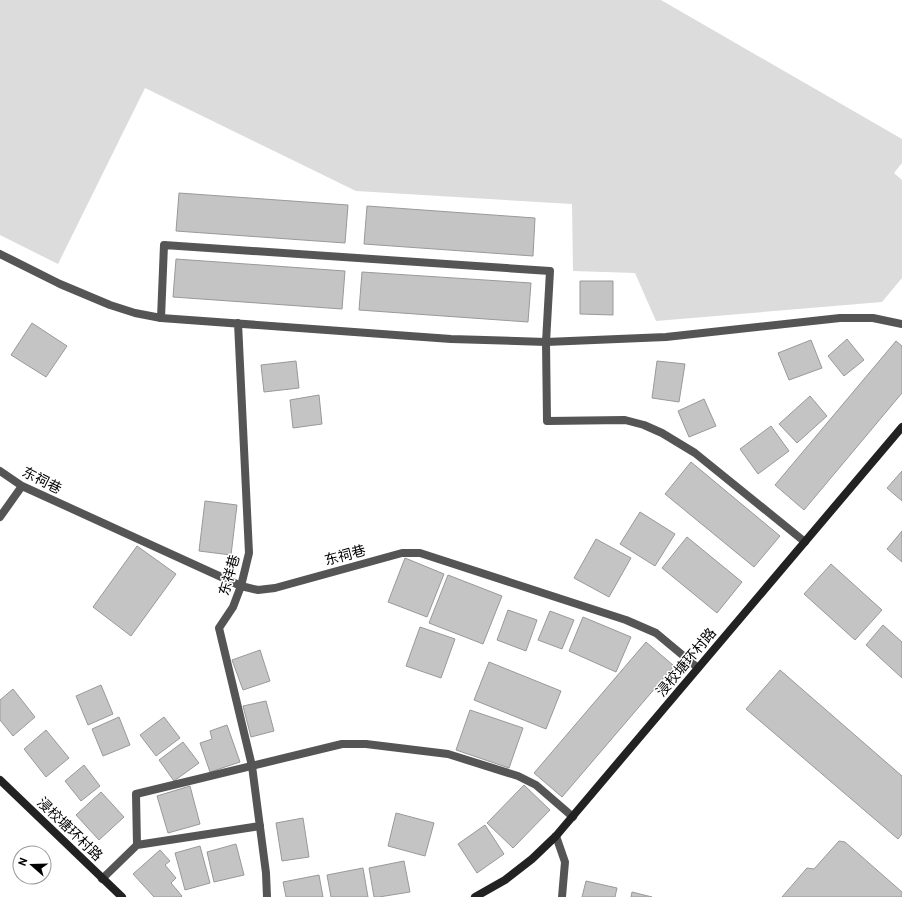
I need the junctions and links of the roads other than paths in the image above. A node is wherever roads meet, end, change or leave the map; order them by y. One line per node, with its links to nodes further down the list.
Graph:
1 (0, 254): 2 (street)
2 (161, 318): 3 (street); 5 (street)
3 (238, 323): 5 (street); 11 (street, 东祥巷)
4 (902, 324): 5 (street)
5 (546, 342): 10 (street)
6 (902, 427): 10 (street, 浸校塘环村路)
7 (0, 471): 8 (street, 东祠巷)
8 (22, 486): 9 (street); 11 (street, 东祠巷)
9 (0, 517)
10 (805, 542): 12 (street, 浸校塘环村路)
11 (241, 586): 12 (street, 东祠巷); 13 (street, 东祥巷)
12 (698, 668): 15 (street, 浸校塘环村路)
13 (252, 766): 15 (street); 16 (street, 东祥巷); 18 (street)
14 (0, 780): 19 (street, 浸校塘环村路)
15 (572, 817): 17 (street, 浸校塘环村路)
16 (260, 826): 18 (street); 21 (street, 东祥巷)
17 (556, 836): 22 (street, 浸校塘环村路); 23 (street)
18 (137, 845): 19 (street)
19 (102, 879): 20 (street, 浸校塘环村路)
20 (122, 897)
21 (267, 897)
22 (475, 897)
23 (562, 897)

